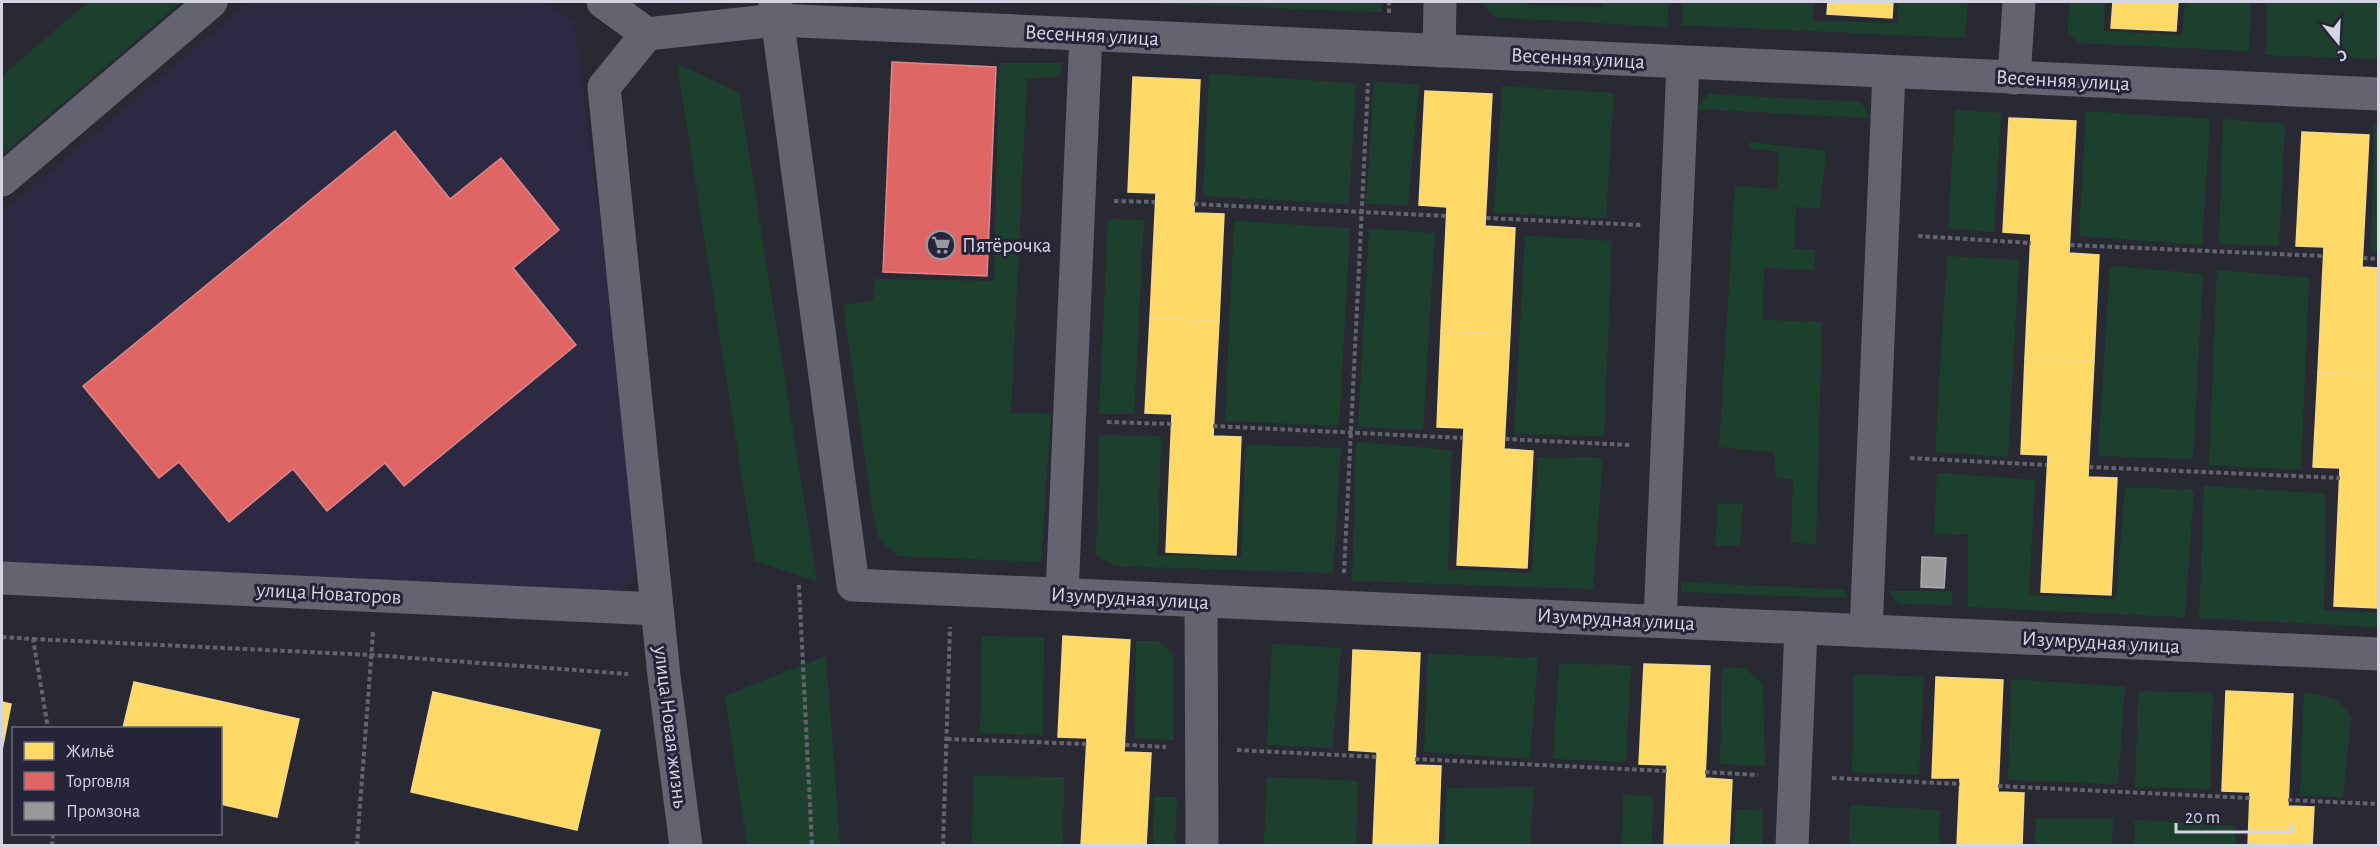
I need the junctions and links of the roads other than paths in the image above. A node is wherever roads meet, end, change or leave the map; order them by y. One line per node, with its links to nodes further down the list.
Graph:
1 (211, 2): 13 (street)
2 (603, 2): 6 (street)
3 (1440, 2): 8 (street)
4 (2019, 2): 11 (street)
5 (776, 11): 6 (street, Весенняя улица); 7 (street, Весенняя улица); 15 (street, Изумрудная улица)
6 (647, 34): 17 (street, улица Новая жизнь)
7 (1086, 34): 8 (street, Весенняя улица); 15 (street)
8 (1438, 51): 9 (street, Весенняя улица)
9 (1683, 63): 10 (street, Весенняя улица); 18 (street)
10 (1889, 72): 11 (street, Весенняя улица); 20 (street)
11 (2014, 78): 12 (street, Весенняя улица)
12 (2379, 94)
13 (2, 180)
14 (2, 578): 17 (street, улица Новаторов)
15 (1062, 594): 16 (street, Изумрудная улица)
16 (1201, 601): 18 (street, Изумрудная улица); 23 (street)
17 (657, 609): 22 (street, улица Новая жизнь)
18 (1660, 621): 19 (street, Изумрудная улица)
19 (1801, 628): 20 (street, Изумрудная улица); 24 (street)
20 (1866, 631): 21 (street, Изумрудная улица)
21 (2379, 654)
22 (686, 846)
23 (1202, 846)
24 (1792, 846)

